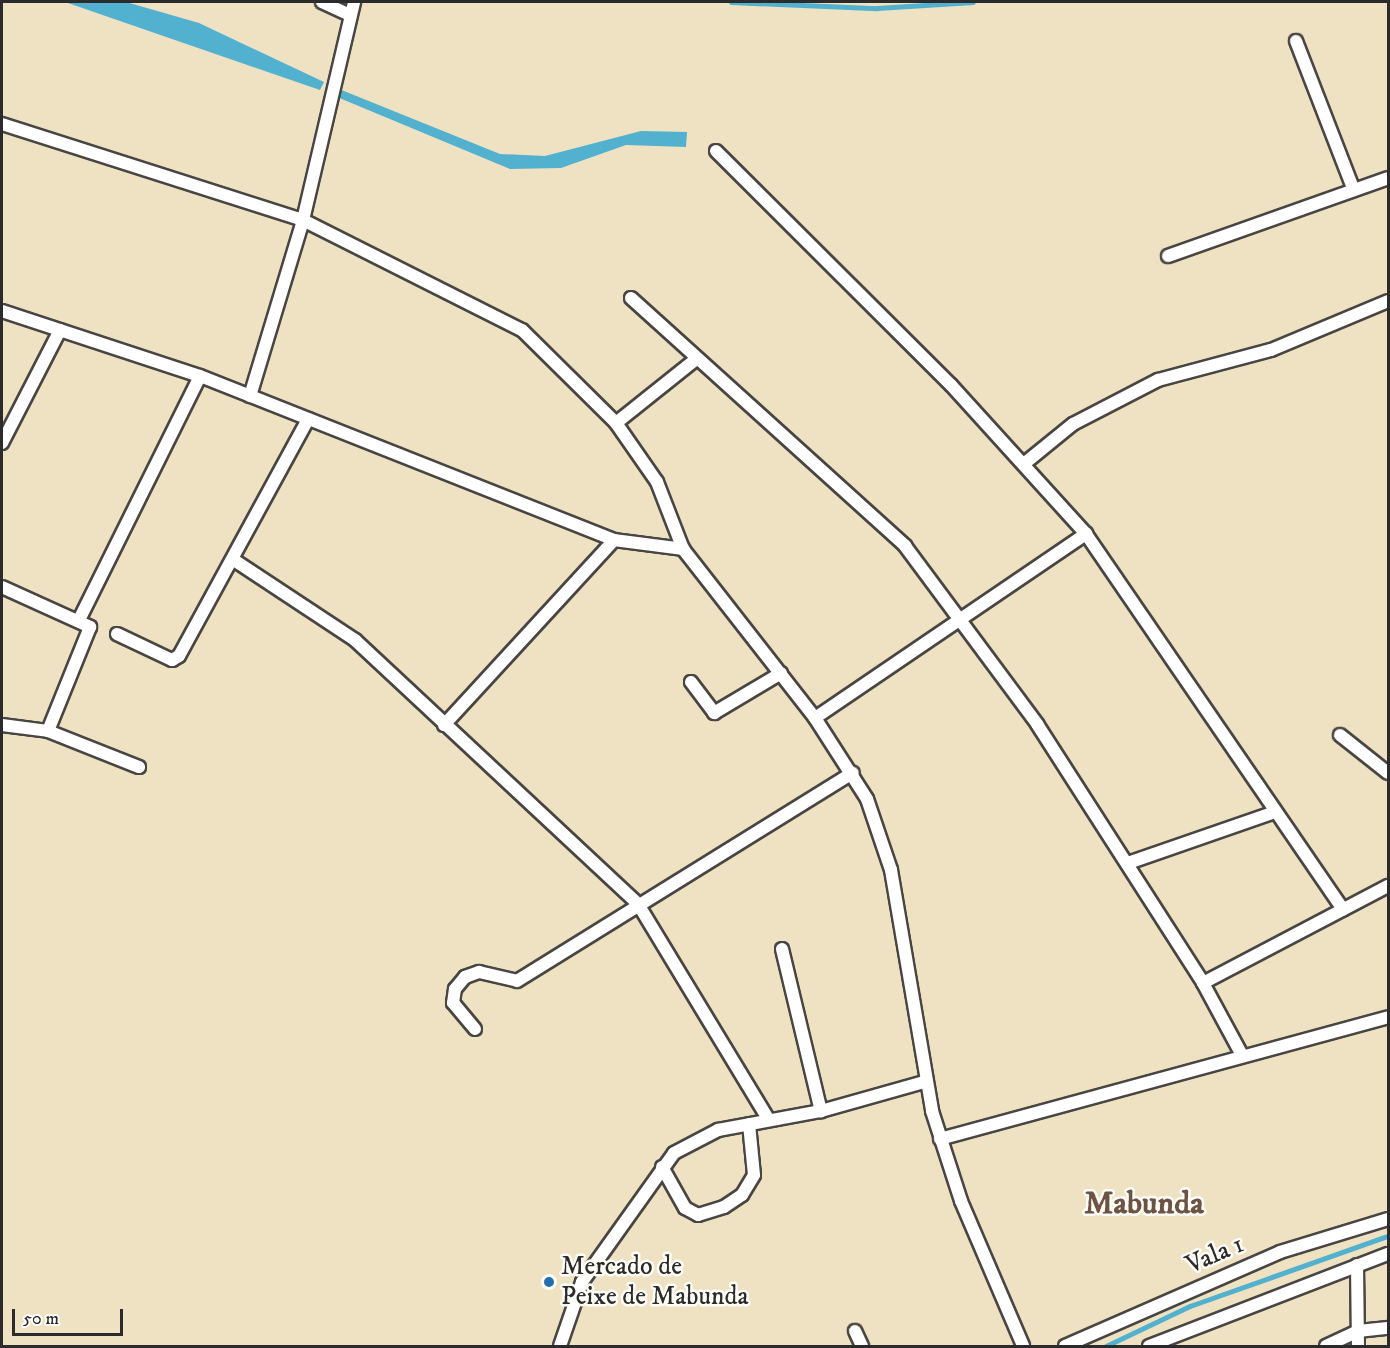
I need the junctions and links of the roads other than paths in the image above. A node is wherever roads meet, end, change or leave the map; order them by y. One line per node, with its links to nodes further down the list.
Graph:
1 (322, 2): 3 (street)
2 (354, 2): 3 (street)
3 (350, 15): 9 (street)
4 (1296, 41): 8 (street)
5 (2, 124): 9 (street)
6 (716, 151): 21 (street)
7 (1389, 178): 8 (street)
8 (1353, 188): 10 (street)
9 (303, 220): 17 (street); 19 (street)
10 (1168, 256)
11 (631, 298): 15 (street)
12 (1389, 301): 21 (street)
13 (2, 311): 14 (street)
14 (60, 330): 16 (street); 20 (street)
15 (695, 360): 19 (street); 28 (street)
16 (200, 376): 17 (street); 27 (street)
17 (250, 396): 18 (street)
18 (308, 420): 23 (street); 25 (street)
19 (616, 423): 24 (street)
20 (2, 443)
21 (1025, 463): 22 (street)
22 (1086, 534): 28 (street); 40 (street)
23 (614, 540): 24 (street); 33 (street)
24 (683, 549): 30 (street)
25 (234, 560): 29 (street); 33 (street)
26 (2, 587): 27 (street)
27 (79, 620): 35 (street)
28 (962, 622): 32 (street); 41 (street)
29 (117, 634)
30 (781, 673): 31 (street); 32 (street)
31 (691, 682)
32 (815, 718): 38 (street)
33 (444, 724): 43 (street)
34 (2, 725): 35 (street)
35 (48, 731): 37 (street)
36 (1341, 735): 39 (street)
37 (140, 767)
38 (853, 773): 43 (street); 50 (street)
39 (1389, 773)
40 (1275, 812): 41 (street); 44 (street)
41 (1128, 863): 46 (street)
42 (1389, 886): 44 (street)
43 (638, 904): 48 (street); 52 (street)
44 (1343, 909): 46 (street)
45 (782, 949): 51 (street)
46 (1203, 983): 49 (street)
47 (1389, 1017): 49 (street)
48 (475, 1029)
49 (1242, 1055): 54 (street)
50 (924, 1082): 51 (street); 54 (street)
51 (821, 1111): 52 (street)
52 (768, 1119): 53 (street)
53 (749, 1124): 55 (street); 55 (street)
54 (940, 1139): 64 (street)
55 (662, 1167): 62 (street)
56 (1389, 1219): 65 (street, Vala 1)
57 (1389, 1254): 58 (street)
58 (1357, 1265): 61 (street); 66 (street)
59 (1389, 1328): 61 (street)
60 (855, 1330): 63 (street)
61 (1358, 1331): 67 (street); 68 (street)
62 (560, 1347)
63 (862, 1347)
64 (1023, 1347)
65 (1065, 1347)
66 (1149, 1347)
67 (1326, 1347)
68 (1358, 1347)

